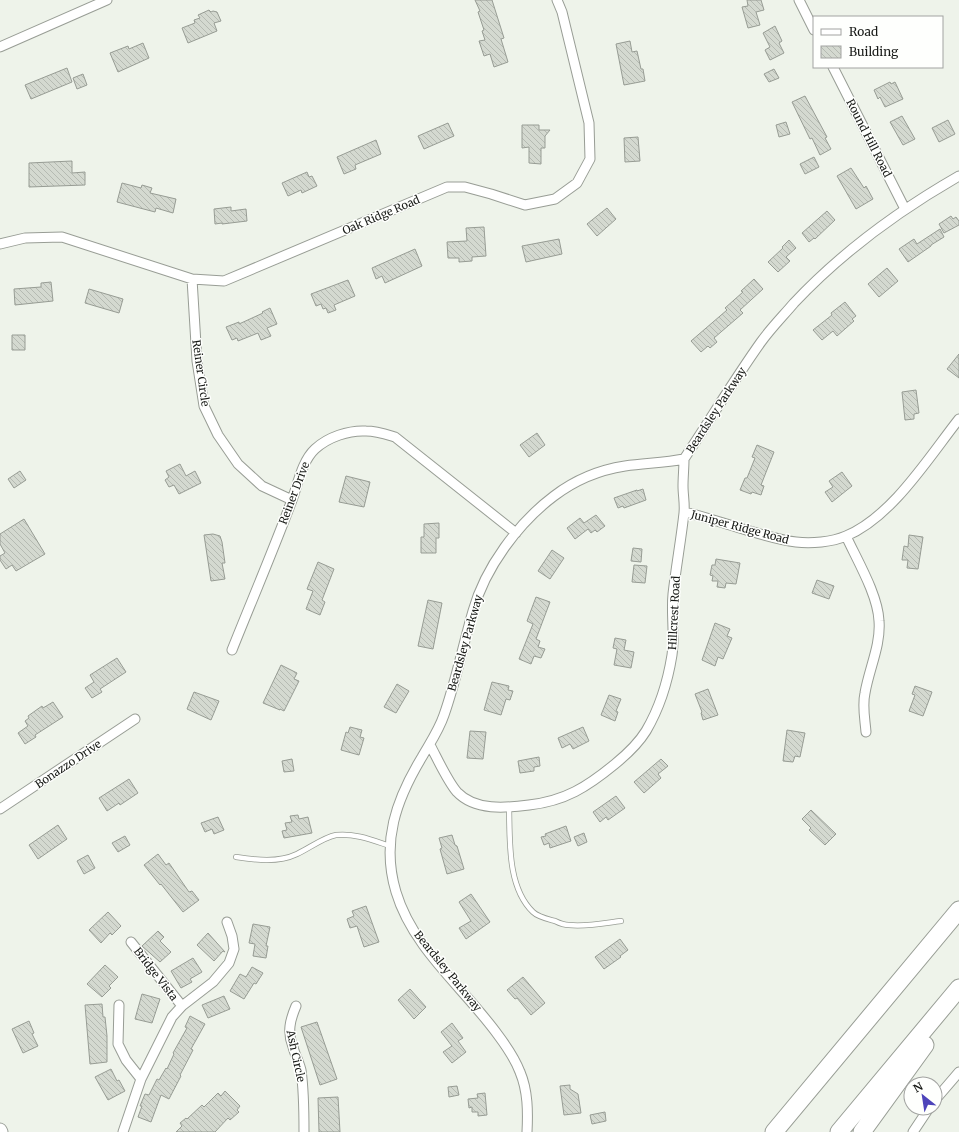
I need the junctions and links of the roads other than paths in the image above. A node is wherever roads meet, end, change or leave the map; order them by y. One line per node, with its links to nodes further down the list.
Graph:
1 (107, 0): 5 (street)
2 (557, 0): 10 (street, Oak Ridge Road)
3 (799, 0): 4 (street)
4 (813, 28)
5 (0, 47)
6 (834, 68): 8 (street, Round Hill Road)
7 (959, 176): 8 (street, Beardsley Parkway)
8 (906, 209): 12 (street, Beardsley Parkway)
9 (0, 244): 10 (street, Oak Ridge Road)
10 (192, 279): 13 (street, Reiner Circle)
11 (959, 419): 16 (street, Juniper Ridge Road)
12 (684, 459): 14 (street, Hillcrest Road); 15 (street, Beardsley Parkway)
13 (292, 500): 15 (street, Reiner Drive); 17 (street, Reiner Drive)
14 (684, 512): 16 (street, Juniper Ridge Road); 21 (street, Hillcrest Road)
15 (516, 533): 20 (street, Beardsley Parkway)
16 (846, 536): 19 (street)
17 (232, 650)
18 (135, 719): 22 (street, Bonazzo Drive)
19 (866, 732)
20 (430, 745): 21 (street, Hillcrest Road); 23 (street, Beardsley Parkway)
21 (509, 807): 26 (lane)
22 (0, 809)
23 (390, 846): 24 (lane); 41 (street, Beardsley Parkway)
24 (236, 857)
25 (959, 910): 29 (highway)
26 (621, 921)
27 (227, 922): 33 (street)
28 (131, 942): 33 (street, Bridge Vista)
29 (902, 979): 42 (highway); 43 (highway)
30 (959, 988): 44 (highway)
31 (959, 1003): 45 (highway)
32 (119, 1005): 36 (street)
33 (182, 1006): 36 (street)
34 (296, 1006): 40 (street, Ash Circle)
35 (959, 1072): 37 (street)
36 (141, 1079): 39 (street)
37 (943, 1091)
38 (924, 1116): 46 (street)
39 (123, 1132)
40 (304, 1132)
41 (528, 1132)
42 (763, 1132)
43 (774, 1132)
44 (839, 1132)
45 (862, 1132)
46 (913, 1132)

